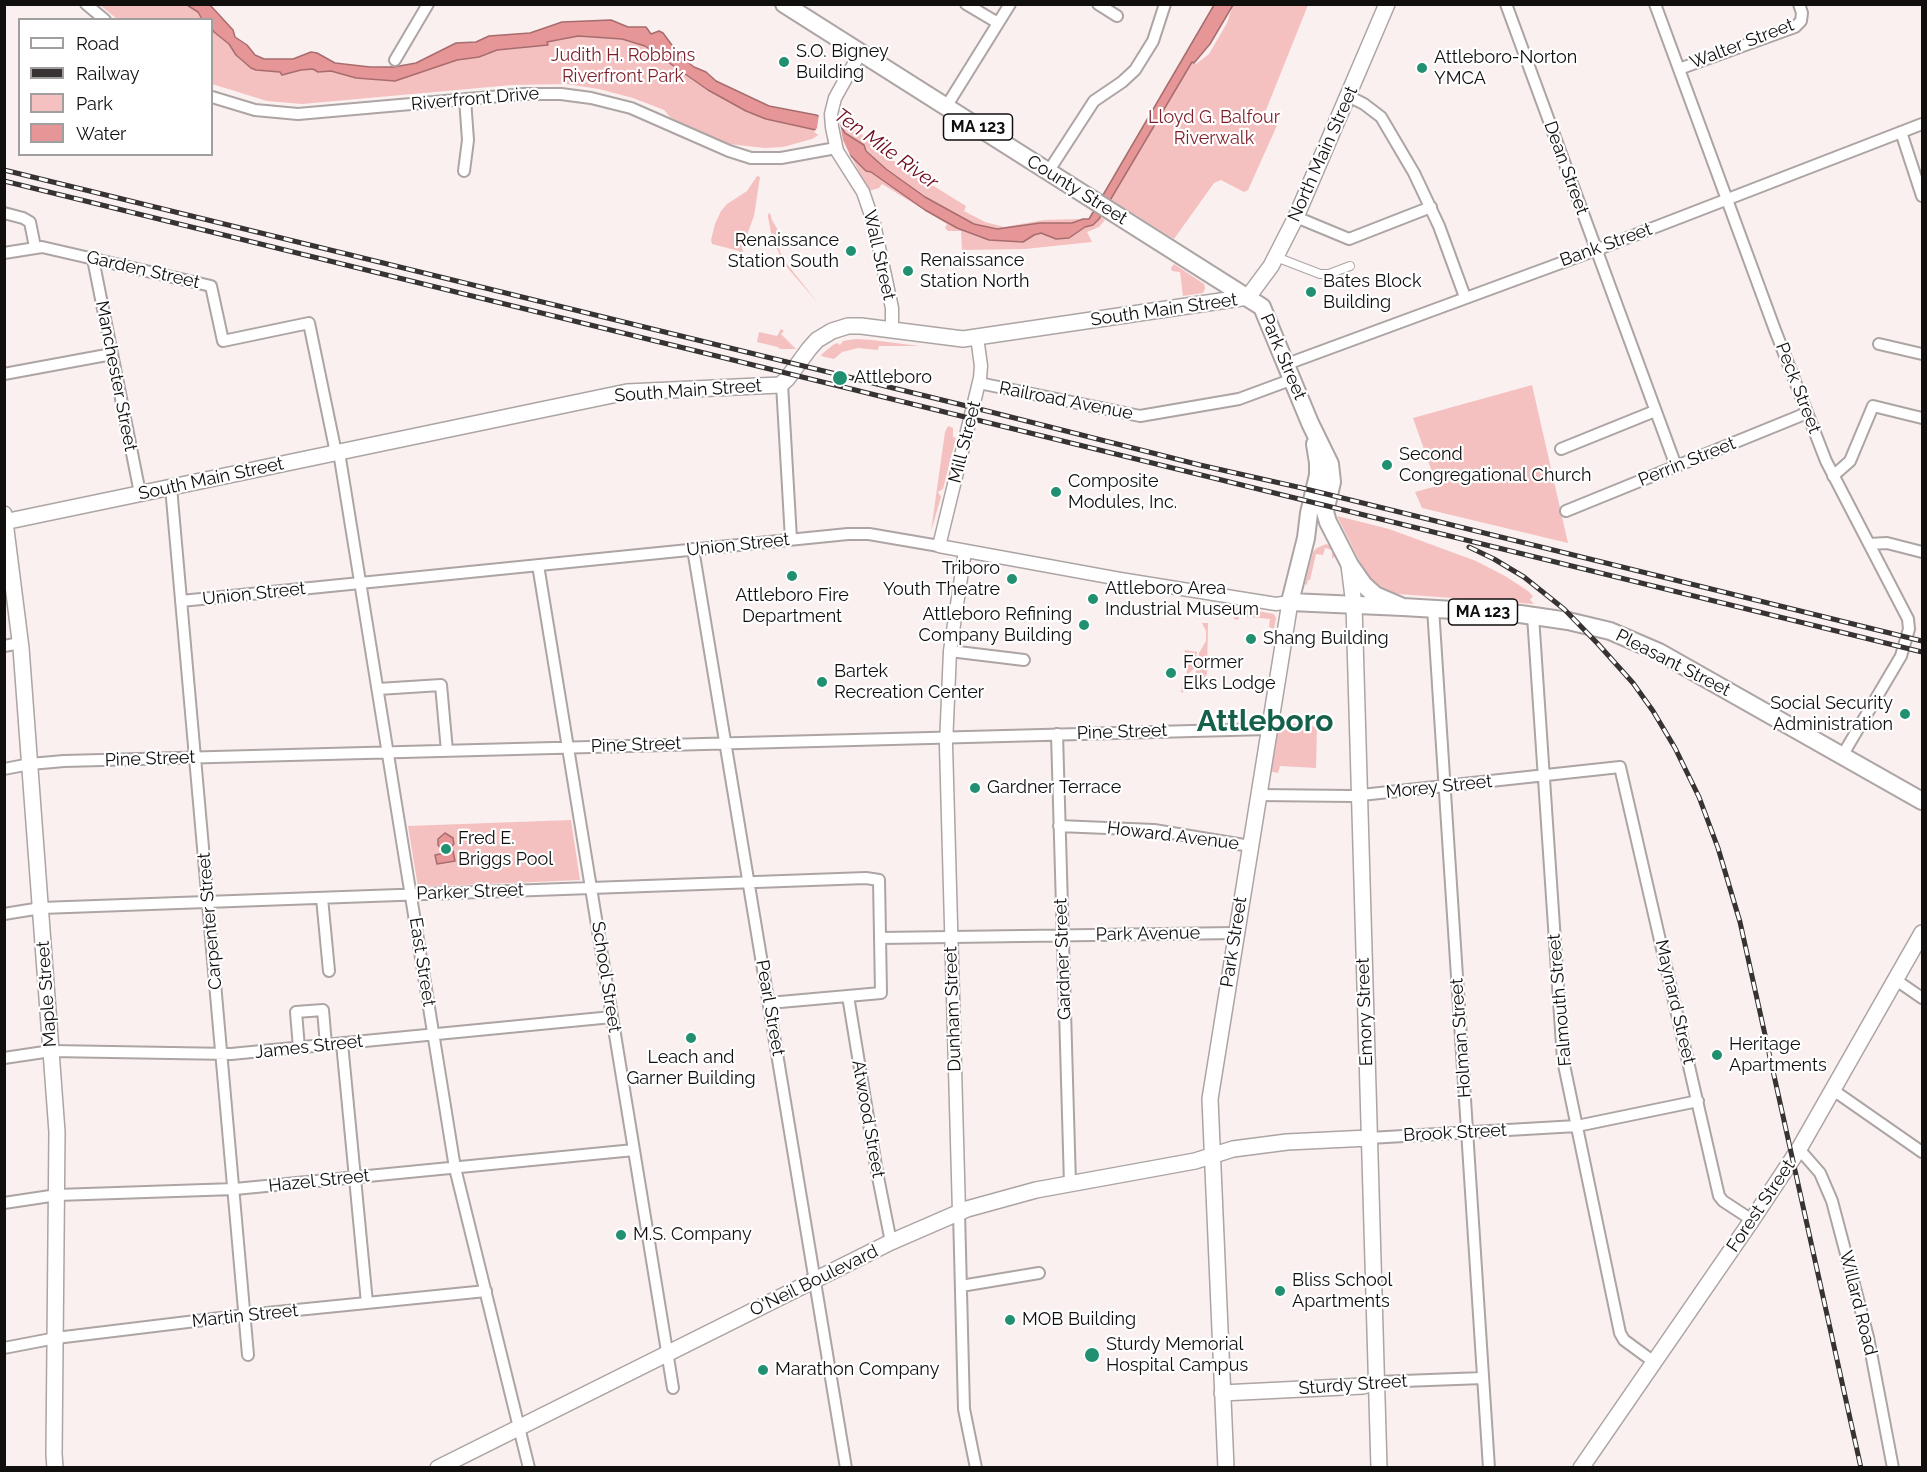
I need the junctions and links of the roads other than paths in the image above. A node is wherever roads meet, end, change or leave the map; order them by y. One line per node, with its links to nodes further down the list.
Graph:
1 (86, 4): 13 (street)
2 (428, 4): 16 (street)
3 (784, 4): 15 (highway, County Street / MA 123)
4 (966, 4): 14 (street)
5 (1010, 4): 14 (street)
6 (1098, 4): 12 (street)
7 (1165, 4): 26 (street)
8 (1387, 4): 18 (main road, North Main Street)
9 (1506, 4): 33 (street, Dean Street)
10 (1655, 4): 17 (street, Peck Street)
11 (1799, 4): 17 (street, Walter Street)
12 (1117, 16)
13 (103, 18)
14 (998, 23): 21 (street)
15 (860, 53): 21 (highway, County Street / MA 123); 24 (street, Wall Street)
16 (395, 60)
17 (1679, 69): 28 (street, Peck Street)
18 (1348, 96): 29 (street); 31 (main road, North Main Street)
19 (213, 97): 20 (street, Riverfront Drive)
20 (465, 99): 24 (street, Riverfront Drive); 25 (street)
21 (946, 107): 26 (highway, County Street / MA 123)
22 (1923, 124): 23 (street, Bank Street)
23 (1901, 132): 27 (street); 28 (street, Bank Street)
24 (836, 147): 41 (street, Wall Street)
25 (464, 171)
26 (1048, 172): 38 (highway, County Street / MA 123)
27 (1923, 196)
28 (1728, 199): 33 (street, Bank Street); 51 (street, Peck Street)
29 (1431, 207): 31 (street); 39 (street)
30 (4, 213): 32 (street)
31 (1296, 217): 35 (main road, North Main Street)
32 (35, 247): 34 (street, Garden Street); 36 (street, Garden Street)
33 (1596, 250): 39 (street, Bank Street); 50 (street, Dean Street)
34 (4, 253)
35 (1276, 256): 37 (street); 38 (main road, North Main Street)
36 (93, 259): 40 (street, Garden Street); 44 (street, Manchester Street)
37 (1350, 266)
38 (1248, 297): 42 (main road, South Main Street); 46 (highway, Park Street / MA 123)
39 (1465, 297): 46 (street, Bank Street)
40 (309, 323): 55 (street, East Street)
41 (892, 330): 42 (main road, South Main Street); 49 (main road, South Main Street)
42 (976, 337): 48 (street, Mill Street)
43 (1880, 344): 45 (street)
44 (112, 354): 47 (street); 59 (street, Manchester Street)
45 (1923, 354)
46 (1290, 372): 48 (street, Railroad Avenue); 53 (highway, Park Street / MA 123)
47 (4, 374)
48 (979, 383): 65 (street, Mill Street)
49 (782, 384): 55 (main road, South Main Street); 62 (street)
50 (1655, 411): 54 (street); 56 (street, Dean Street)
51 (1807, 413): 56 (street, Perrin Street); 57 (street, Peck Street)
52 (1923, 418): 57 (street)
53 (1310, 423): 63 (highway, Park Street / MA 123); 68 (highway, Park Street / MA 123)
54 (1561, 449)
55 (337, 452): 58 (main road, South Main Street); 72 (street, East Street)
56 (1676, 466): 60 (street, Perrin Street)
57 (1833, 476): 64 (street, Peck Street)
58 (171, 487): 59 (main road, South Main Street); 73 (street, Carpenter Street)
59 (140, 494): 61 (main road, South Main Street)
60 (1566, 511)
61 (5, 519): 79 (main road, Maple Street)
62 (791, 539): 65 (street, Union Street); 66 (street, Union Street)
63 (1338, 541): 68 (highway); 70 (highway, Park Street / MA 123)
64 (1869, 544): 69 (street); 91 (street, Peck Street)
65 (939, 546): 67 (street, Union Street)
66 (693, 549): 71 (street, Union Street); 87 (street, Pearl Street)
67 (965, 551): 74 (street, Union Street); 81 (street, Dunham Street)
68 (1302, 552): 74 (highway, Park Street / MA 123)
69 (1923, 552)
70 (1346, 558): 75 (main road, Emory Street); 76 (highway, MA 123)
71 (538, 565): 72 (street, Union Street); 88 (street, School Street)
72 (361, 583): 73 (street, Union Street); 83 (street, East Street)
73 (181, 601): 92 (street, Carpenter Street)
74 (1290, 602): 75 (highway, Pleasant Street / MA 123); 84 (main road, Park Street)
75 (1354, 605): 76 (highway, Pleasant Street / MA 123); 99 (main road, Emory Street)
76 (1402, 607): 77 (highway, Pleasant Street / MA 123)
77 (1433, 608): 78 (highway, Pleasant Street / MA 123); 97 (street, Holman Street)
78 (1533, 616): 91 (highway, Pleasant Street / MA 123); 96 (street, Falmouth Street)
79 (20, 643): 80 (street); 93 (main road, Maple Street)
80 (4, 646)
81 (950, 651): 82 (street); 86 (street, Dunham Street)
82 (1024, 660)
83 (378, 689): 89 (street); 90 (street, East Street)
84 (1268, 729): 85 (street, Pine Street); 98 (main road, Park Street)
85 (1057, 734): 86 (street, Pine Street); 101 (street, Gardner Street)
86 (946, 737): 87 (street, Pine Street); 113 (street, Dunham Street)
87 (724, 743): 88 (street, Pine Street); 103 (street, Pearl Street)
88 (568, 747): 89 (street, Pine Street); 104 (street, School Street)
89 (447, 751): 90 (street, Pine Street)
90 (388, 752): 92 (street, Pine Street); 105 (street, East Street)
91 (1842, 756): 100 (highway, Pleasant Street / MA 123)
92 (195, 758): 93 (street, Pine Street); 107 (street, Carpenter Street)
93 (30, 764): 95 (street, Pine Street); 108 (main road, Maple Street)
94 (1620, 767): 96 (street, Morey Street); 129 (street, Maynard Street)
95 (4, 769)
96 (1544, 776): 97 (street, Morey Street); 130 (street, Falmouth Street)
97 (1444, 786): 99 (street, Morey Street); 131 (street, Holman Street)
98 (1258, 795): 99 (street, Morey Street); 102 (main road, Park Street)
99 (1359, 795): 132 (main road, Emory Street)
100 (1923, 801)
101 (1059, 826): 102 (street, Howard Avenue); 112 (street, Gardner Street)
102 (1250, 846): 110 (main road, Park Street)
103 (748, 882): 104 (street, Parker Street); 114 (street, Parker Street); 119 (street, Pearl Street)
104 (591, 888): 105 (street, Parker Street); 120 (street, School Street)
105 (411, 895): 106 (street, Parker Street); 121 (street, East Street)
106 (322, 898): 107 (street, Parker Street); 115 (street)
107 (208, 902): 108 (street, Parker Street); 126 (street, Carpenter Street)
108 (40, 908): 109 (street, Parker Street); 125 (main road, Maple Street)
109 (4, 914)
110 (1236, 933): 112 (street, Park Avenue); 136 (main road, Park Street)
111 (1923, 933): 116 (main road, Forest Street)
112 (1063, 935): 113 (street, Park Avenue); 139 (street, Gardner Street)
113 (951, 937): 114 (street, Park Avenue); 143 (street, Dunham Street)
114 (880, 938): 117 (street)
115 (328, 971)
116 (1896, 980): 118 (street); 128 (main road, Forest Street)
117 (848, 996): 119 (street); 145 (street, Atwood Street)
118 (1923, 998)
119 (769, 1003): 147 (street, Pearl Street)
120 (612, 1017): 121 (street, James Street); 134 (street, School Street)
121 (433, 1034): 122 (street, James Street); 137 (street, East Street)
122 (342, 1043): 123 (street, James Street); 138 (street)
123 (326, 1045): 124 (street, James Street); 124 (street)
124 (299, 1048): 126 (street, James Street)
125 (51, 1051): 126 (street, James Street); 127 (street, James Street); 141 (main road, Maple Street)
126 (222, 1055): 140 (street, Carpenter Street)
127 (4, 1058)
128 (1833, 1090): 133 (main road, Forest Street); 135 (street)
129 (1698, 1101): 130 (street, Brook Street); 144 (street, Maynard Street)
130 (1577, 1126): 131 (street, Brook Street); 156 (street, Falmouth Street)
131 (1467, 1132): 132 (street, Brook Street); 157 (street, Holman Street)
132 (1369, 1138): 136 (main road, Brook Street); 158 (main road, Emory Street)
133 (1799, 1149): 144 (main road, Forest Street); 171 (street, Willard Road)
134 (634, 1150): 137 (street, Hazel Street); 154 (street, School Street)
135 (1923, 1152)
136 (1211, 1156): 139 (main road, O'Neil Boulevard); 160 (main road, Park Street)
137 (455, 1168): 138 (street, Hazel Street); 149 (street, East Street)
138 (355, 1178): 140 (street, Hazel Street); 150 (street)
139 (1070, 1184): 143 (main road, O'Neil Boulevard)
140 (235, 1189): 141 (street, Hazel Street); 151 (street, Carpenter Street)
141 (57, 1195): 142 (street, Hazel Street); 152 (main road, Maple Street)
142 (4, 1203)
143 (959, 1212): 145 (main road, O'Neil Boulevard); 148 (street, Dunham Street)
144 (1752, 1220): 156 (main road, Forest Street)
145 (891, 1242): 147 (main road, O'Neil Boulevard)
146 (1039, 1273): 148 (street)
147 (815, 1280): 154 (main road, O'Neil Boulevard); 165 (street, Pearl Street)
148 (961, 1286): 166 (street, Dunham Street)
149 (486, 1291): 150 (street, Martin Street); 161 (street, East Street)
150 (367, 1303): 151 (street, Martin Street)
151 (246, 1315): 152 (street, Martin Street); 155 (street, Carpenter Street)
152 (56, 1338): 153 (street, Martin Street); 162 (main road, Maple Street)
153 (4, 1348)
154 (667, 1353): 159 (street, School Street); 161 (main road, O'Neil Boulevard)
155 (248, 1355)
156 (1654, 1362): 170 (main road, Forest Street)
157 (1483, 1378): 158 (street, Sturdy Street); 169 (street, Holman Street)
158 (1376, 1382): 160 (main road, Sturdy Street); 168 (main road, Emory Street)
159 (673, 1388)
160 (1222, 1393): 167 (main road, Park Street)
161 (520, 1427): 163 (main road, O'Neil Boulevard); 164 (street, East Street)
162 (56, 1467)
163 (438, 1467)
164 (529, 1467)
165 (846, 1467)
166 (976, 1467)
167 (1226, 1467)
168 (1379, 1467)
169 (1489, 1467)
170 (1581, 1467)
171 (1893, 1467)

